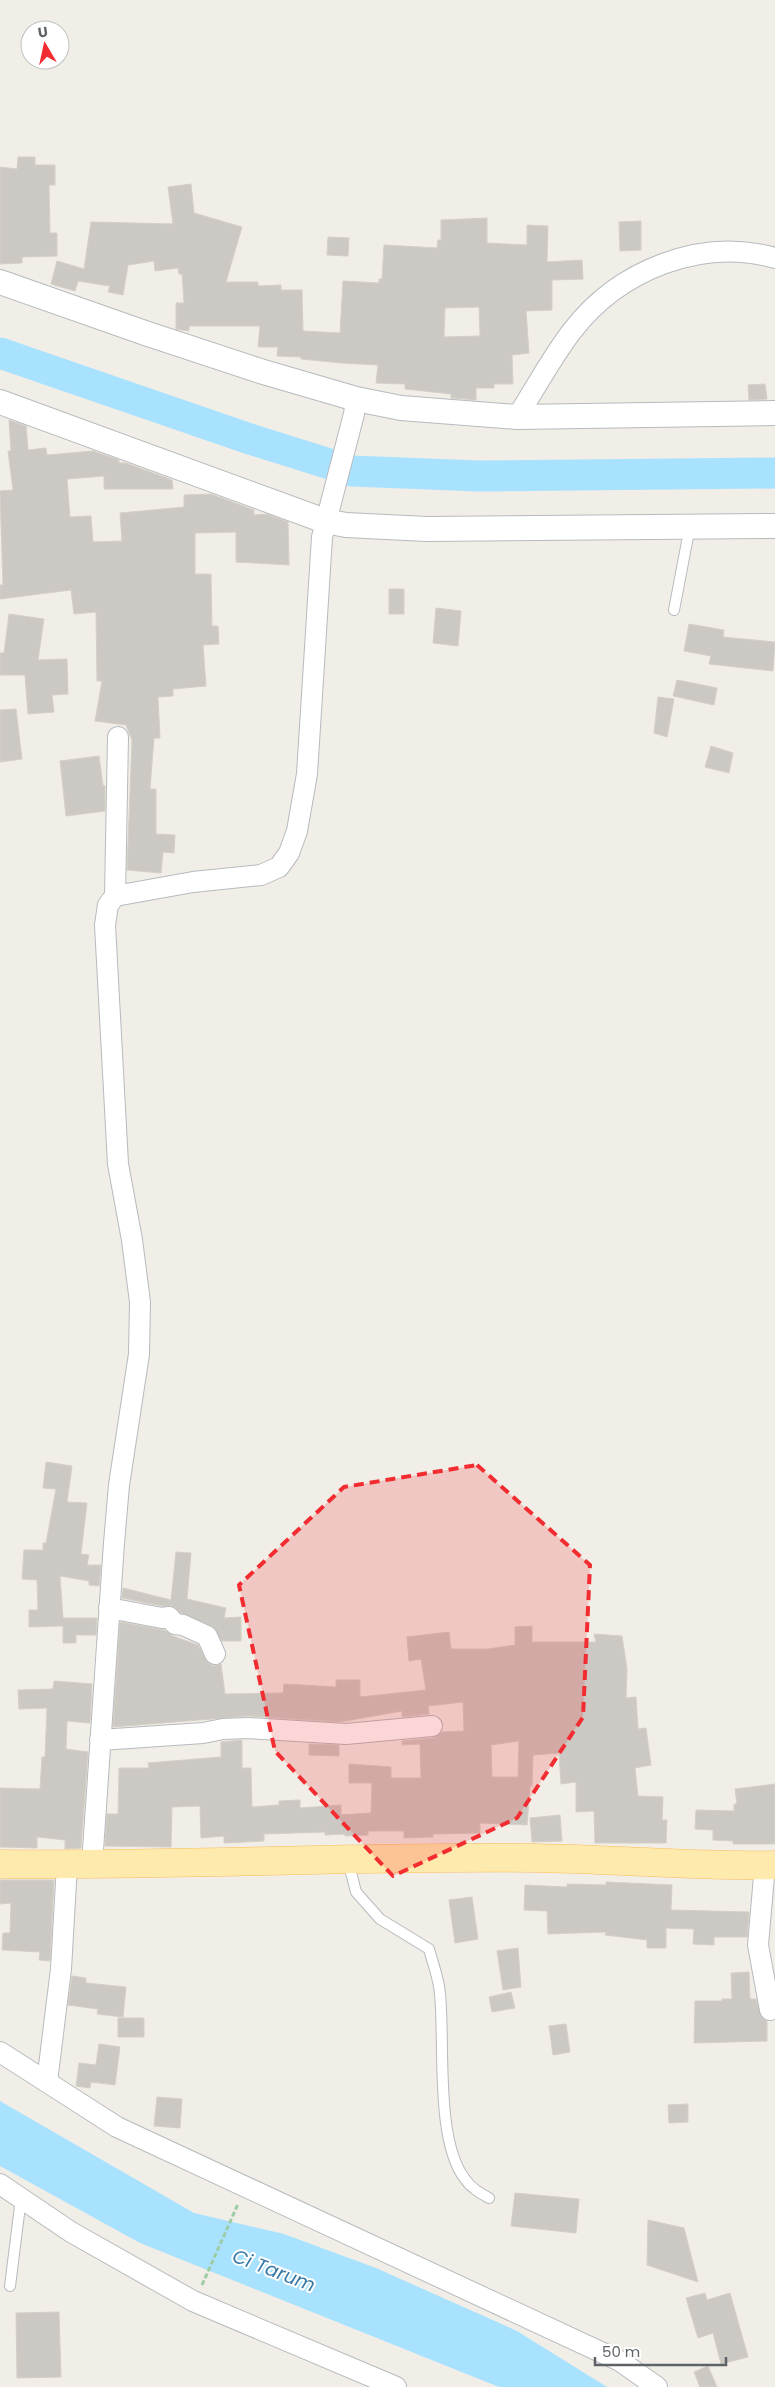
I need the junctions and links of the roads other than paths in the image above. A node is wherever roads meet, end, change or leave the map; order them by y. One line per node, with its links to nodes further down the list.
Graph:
1 (775, 258): 6 (street)
2 (0, 282): 4 (street)
3 (0, 402): 7 (street)
4 (355, 407): 6 (street); 7 (street)
5 (775, 413): 6 (street)
6 (517, 417)
7 (327, 515): 8 (street); 12 (street)
8 (690, 525): 9 (street); 10 (lane)
9 (775, 526)
10 (674, 610)
11 (118, 737): 12 (street)
12 (115, 896): 13 (street)
13 (109, 1608): 14 (street); 16 (street)
14 (214, 1654)
15 (432, 1726): 16 (street)
16 (100, 1740): 19 (street)
17 (348, 1859): 19 (main road); 20 (main road); 26 (lane)
18 (0, 1864): 19 (main road)
19 (79, 1865): 23 (street)
20 (770, 1865): 21 (street)
21 (770, 2010)
22 (0, 2052): 23 (street)
23 (47, 2082): 29 (street)
24 (0, 2184): 25 (street)
25 (21, 2198): 27 (lane); 28 (street)
26 (488, 2198)
27 (10, 2286)
28 (396, 2387)
29 (657, 2387)

